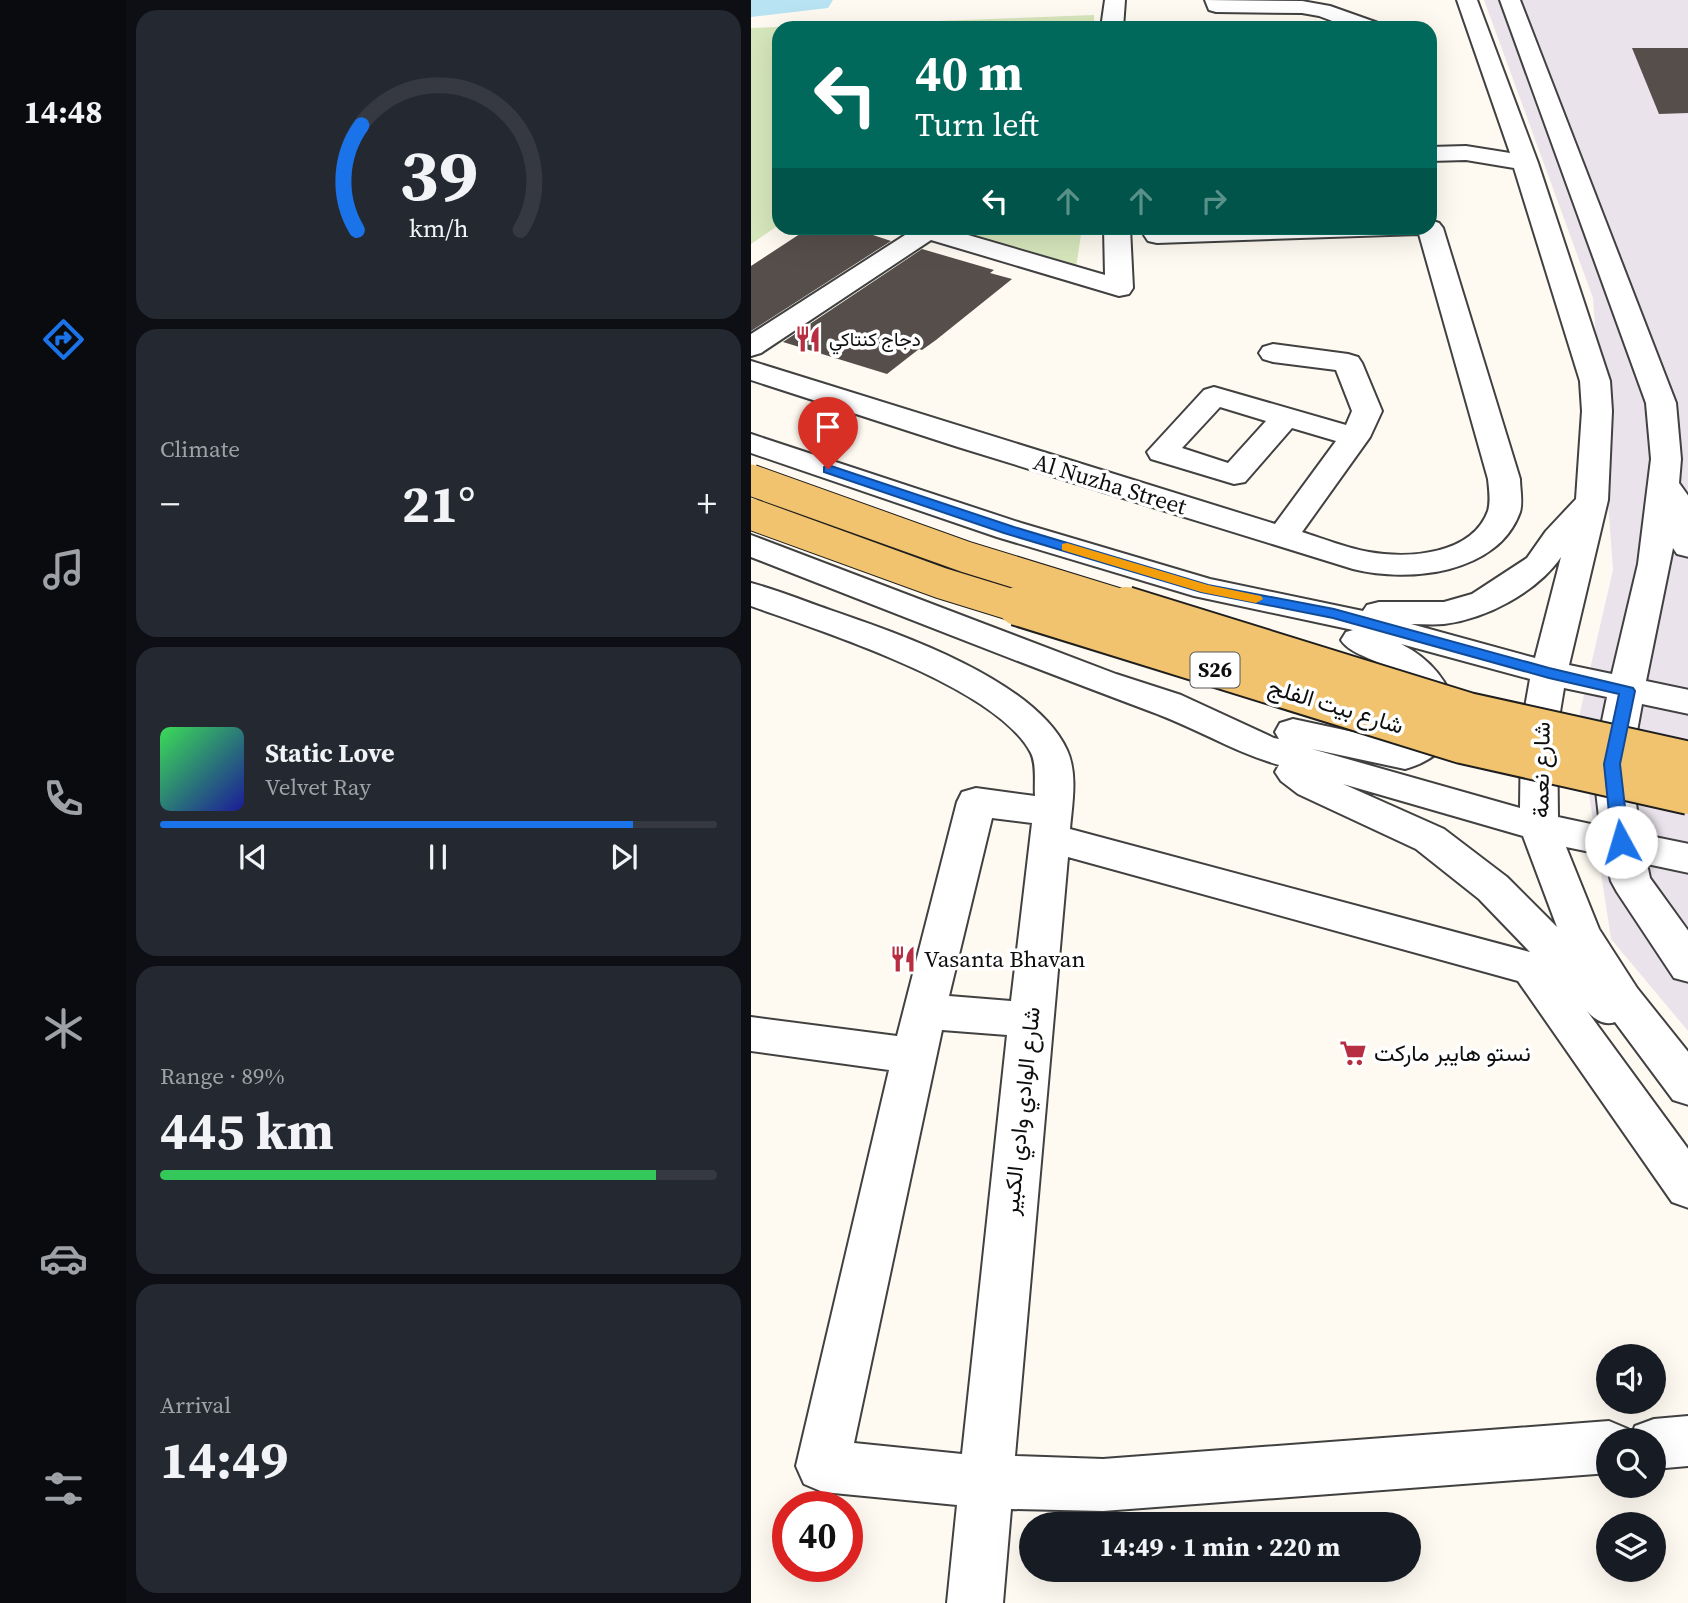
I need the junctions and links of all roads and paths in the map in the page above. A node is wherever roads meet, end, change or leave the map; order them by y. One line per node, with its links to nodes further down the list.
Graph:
1 (1115, 0): 6 (street)
2 (1215, 0): 7 (street)
3 (1467, 0): 9 (street, شارع نعمة)
4 (1511, 1): 23 (street)
5 (1369, 6): 8 (street)
6 (1113, 21)
7 (1354, 21)
8 (1372, 21)
9 (1515, 132): 10 (street); 12 (street, شارع نعمة)
10 (1437, 135)
11 (1437, 154): 12 (street)
12 (1526, 163): 25 (street, شارع نعمة)
13 (922, 235): 17 (street)
14 (941, 235): 15 (street)
15 (1117, 235)
16 (1432, 235): 27 (street, Al Nuzha Street)
17 (751, 347)
18 (1273, 353): 21 (street)
19 (751, 370): 27 (street, Al Nuzha Street)
20 (1286, 417): 21 (street)
21 (1355, 437): 27 (street)
22 (751, 443): 30 (street)
23 (1673, 462): 29 (street); 34 (street)
24 (751, 480): 38 (main road, شارع بيت الفلج / S26, bridge)
25 (1592, 500): 32 (street); 33 (street, شارع نعمة)
26 (751, 514): 39 (main road, شارع بيت الفلج / S26, bridge)
27 (1282, 537)
28 (751, 545): 36 (street)
29 (1688, 547)
30 (1206, 589): 32 (street); 36 (street)
31 (751, 594): 40 (street, شارع الوادي وادي الكبير)
32 (1334, 614): 33 (street)
33 (1549, 673): 34 (street); 41 (street, شارع نعمة)
34 (1627, 691): 35 (street); 42 (street)
35 (1688, 702)
36 (1168, 704): 37 (street)
37 (1261, 747): 41 (street); 49 (street)
38 (1688, 761)
39 (1688, 795)
40 (1051, 825): 45 (street); 46 (street, شارع الوادي وادي الكبير); 50 (street)
41 (1539, 827): 42 (street); 49 (street, شارع نعمة)
42 (1621, 842): 43 (street); 44 (street)
43 (1688, 859)
44 (1688, 966)
45 (924, 1011): 46 (street); 48 (street)
46 (1031, 1020): 54 (street, شارع الوادي وادي الكبير)
47 (751, 1034): 48 (street)
48 (915, 1056): 54 (street)
49 (1683, 1081)
50 (1688, 1188)
51 (1688, 1441): 52 (street)
52 (1666, 1443)
53 (1596, 1448): 54 (street)
54 (985, 1482): 55 (street, شارع الوادي وادي الكبير)
55 (975, 1603)

